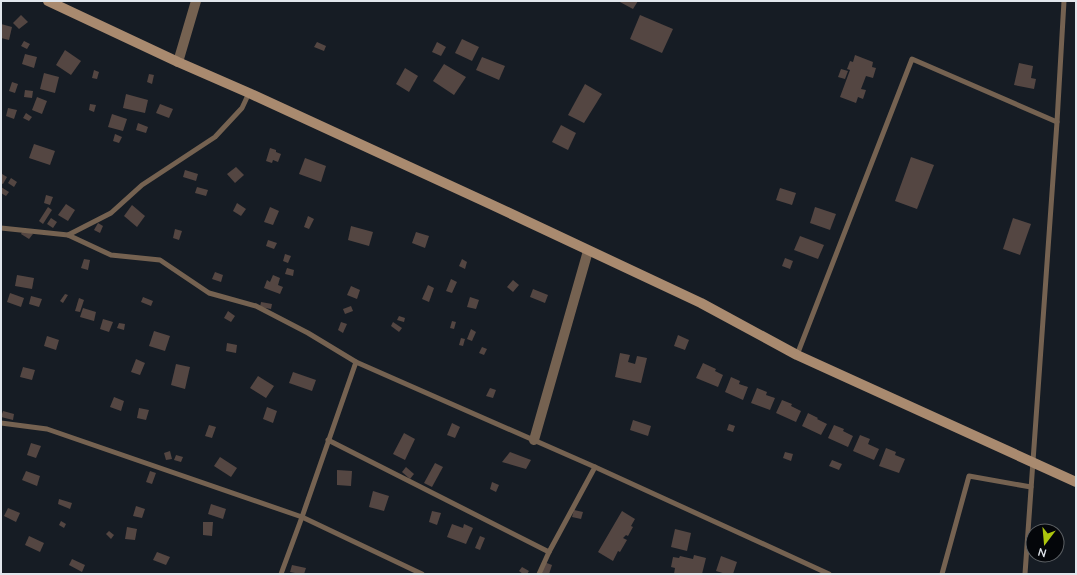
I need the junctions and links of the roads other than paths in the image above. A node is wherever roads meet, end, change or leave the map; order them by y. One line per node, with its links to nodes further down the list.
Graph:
1 (48, 1): 4 (main road)
2 (196, 1): 4 (street)
3 (1064, 1): 6 (lane)
4 (178, 62): 5 (main road)
5 (249, 93): 8 (lane); 9 (main road)
6 (1057, 122): 10 (lane); 15 (lane)
7 (1, 228): 8 (lane)
8 (68, 236): 11 (lane)
9 (588, 251): 10 (main road); 14 (street)
10 (797, 355): 15 (main road)
11 (356, 362): 13 (lane); 14 (lane)
12 (1, 423): 19 (lane)
13 (328, 440): 19 (lane); 20 (lane)
14 (534, 440): 16 (lane)
15 (1033, 462): 17 (main road); 18 (lane)
16 (595, 467): 20 (lane); 24 (lane)
17 (1076, 482)
18 (1031, 487): 25 (lane); 26 (lane)
19 (302, 517): 21 (lane); 22 (lane)
20 (549, 552): 23 (lane)
21 (281, 574)
22 (422, 574)
23 (539, 574)
24 (829, 574)
25 (942, 574)
26 (1025, 574)

